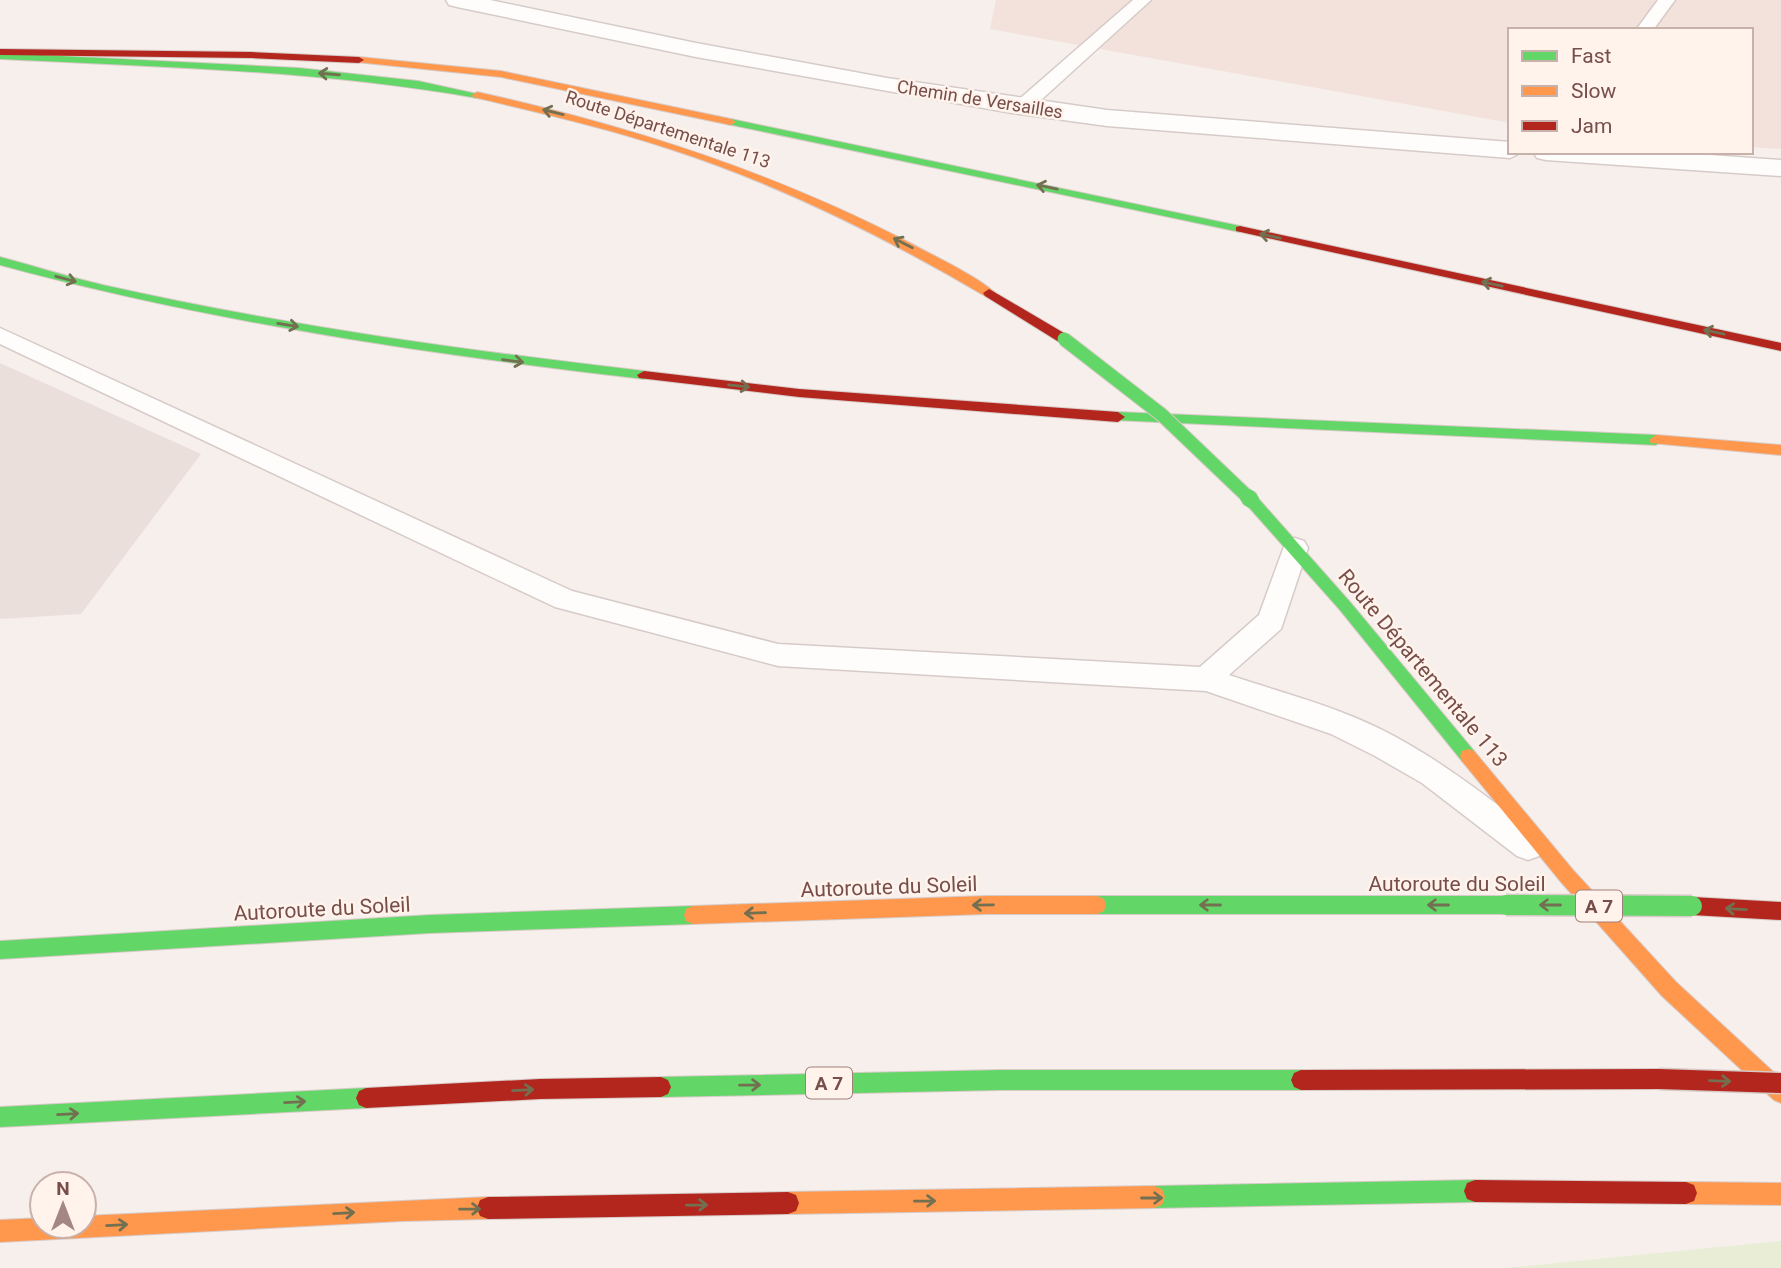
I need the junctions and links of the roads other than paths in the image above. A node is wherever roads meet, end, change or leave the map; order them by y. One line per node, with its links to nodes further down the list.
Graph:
1 (457, 0): 4 (street, Chemin de Versailles)
2 (1143, 0): 7 (lane)
3 (1667, 0): 5 (lane)
4 (485, 3): 7 (street, Chemin de Versailles)
5 (1646, 28)
6 (0, 54): 13 (main road, Route Départementale 113, one-way to 6); 15 (main road, one-way to 6)
7 (1023, 106): 8 (street, Chemin de Versailles)
8 (1508, 150)
9 (1586, 154): 10 (street)
10 (1781, 168)
11 (813, 219): 13 (main road, Route Départementale 113)
12 (0, 261): 16 (main road, one-way to 16)
13 (1004, 303): 17 (main road, Route Départementale 113, bridge)
14 (0, 335): 18 (lane)
15 (1781, 347)
16 (1781, 450)
17 (1294, 548): 18 (lane); 19 (main road, Route Départementale 113)
18 (1206, 679): 19 (lane)
19 (1567, 876): 23 (main road, Route Départementale 113)
20 (1781, 911): 21 (main road, Autoroute du Soleil / A 7, one-way to 21, bridge)
21 (0, 950)
22 (1781, 1083): 24 (main road, A 7, one-way to 22, bridge)
23 (1781, 1094)
24 (0, 1117)
25 (1781, 1194): 26 (main road, one-way to 25)
26 (0, 1231)

